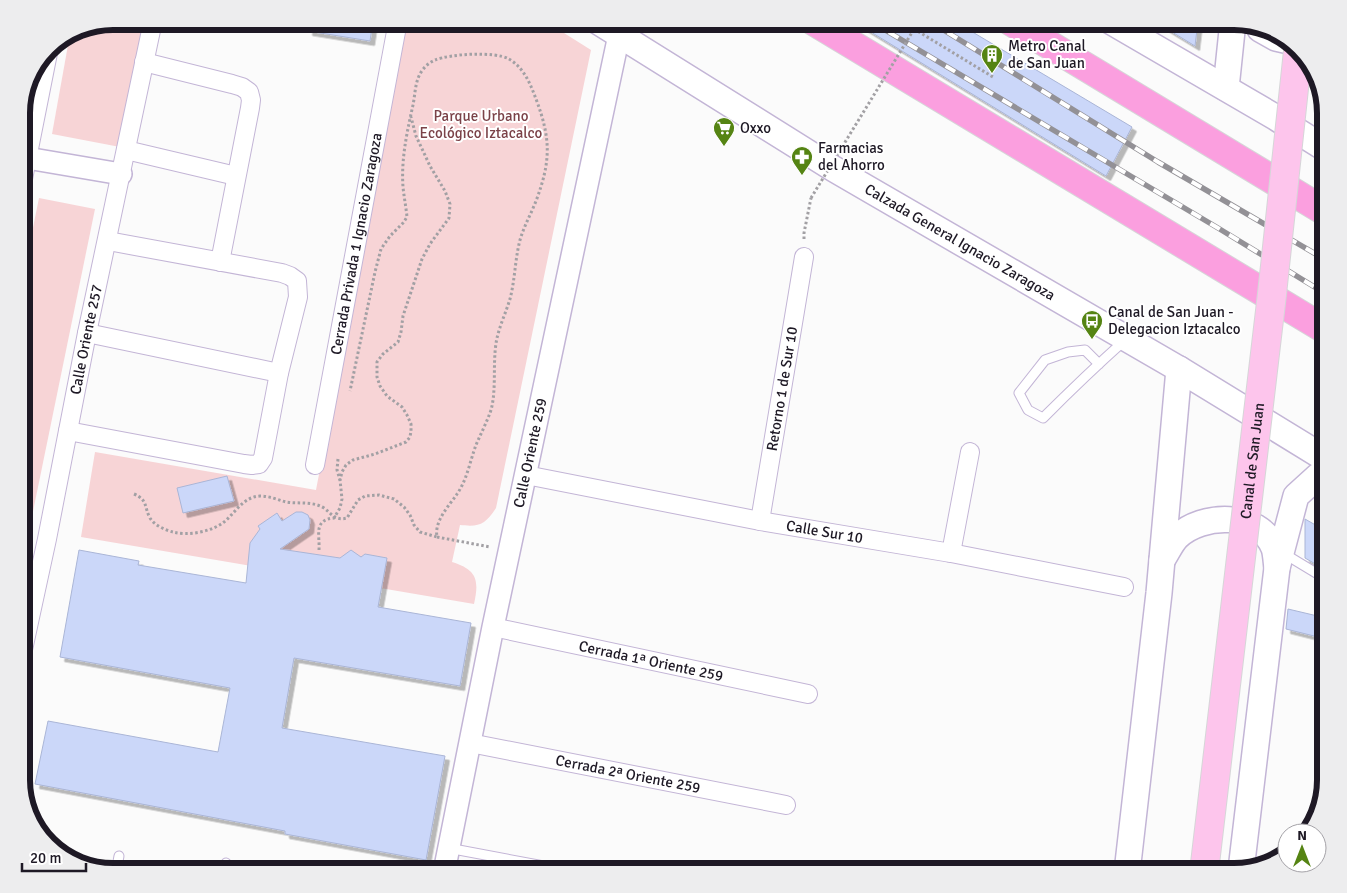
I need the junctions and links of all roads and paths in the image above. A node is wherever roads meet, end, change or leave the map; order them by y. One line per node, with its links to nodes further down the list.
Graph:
1 (151, 30): 12 (street, Calle Oriente 257)
2 (396, 30): 39 (street, Cerrada Privada 1 Ignacio Zaragoza)
3 (611, 30): 10 (main road, Calzada General Ignacio Zaragoza)
4 (828, 30): 28 (highway)
5 (913, 30): 24 (path, bridge)
6 (916, 30): 14 (path)
7 (1025, 30): 23 (highway)
8 (1126, 30): 15 (main road)
9 (1232, 30): 15 (main road)
10 (619, 35): 30 (main road, Calzada General Ignacio Zaragoza); 40 (street, Calle Oriente 259)
11 (1297, 60): 66 (main road, Canal de San Juan, bridge)
12 (144, 62): 19 (street, Calle Oriente 257); 22 (street)
13 (45, 66): 17 (street)
14 (993, 77)
15 (1226, 88): 18 (main road)
16 (411, 114): 34 (path); 42 (path); 46 (path)
17 (30, 134)
18 (1317, 143)
19 (126, 150): 21 (street, Calle Oriente 257); 22 (street)
20 (30, 158): 21 (street)
21 (121, 174): 25 (street, Calle Oriente 257)
22 (236, 176): 27 (street)
23 (1317, 207)
24 (804, 233)
25 (108, 241): 27 (street); 29 (street, Calle Oriente 257)
26 (804, 257): 45 (street, Retorno 1 de Sur 10)
27 (220, 262): 33 (street)
28 (1317, 325)
29 (87, 334): 33 (street); 35 (street, Calle Oriente 257)
30 (1127, 339): 31 (lane); 32 (main road, Calzada General Ignacio Zaragoza)
31 (1099, 364): 31 (lane)
32 (1179, 369): 37 (main road, Calzada General Ignacio Zaragoza); 51 (main road)
33 (279, 374): 35 (street)
34 (349, 398)
35 (68, 431): 54 (street, Calle Oriente 257)
36 (970, 452): 49 (street)
37 (1317, 453)
38 (338, 458): 42 (path)
39 (314, 465)
40 (526, 475): 45 (street, Calle Sur 10); 48 (street, Calle Oriente 259)
41 (1317, 477): 50 (main road)
42 (340, 480): 44 (path)
43 (134, 494): 44 (path)
44 (334, 518): 46 (path); 47 (path)
45 (760, 521): 49 (street, Calle Sur 10)
46 (437, 537): 48 (path)
47 (319, 550)
48 (509, 551): 55 (street, Calle Oriente 259)
49 (951, 554): 53 (street, Calle Sur 10)
50 (1279, 559): 51 (main road); 52 (lane); 61 (main road)
51 (1162, 560): 65 (main road)
52 (1317, 575)
53 (1124, 587)
54 (30, 617)
55 (493, 627): 56 (street, Cerrada 1ª Oriente 259); 57 (street, Calle Oriente 259)
56 (808, 694)
57 (470, 743): 58 (street, Cerrada 2ª Oriente 259); 59 (street, Calle Oriente 259)
58 (786, 805)
59 (448, 848): 63 (street, Calle Oriente 259); 64 (lane)
60 (119, 856): 62 (lane)
61 (1242, 862)
62 (118, 863)
63 (446, 863)
64 (528, 863)
65 (1128, 863)
66 (1205, 863)

